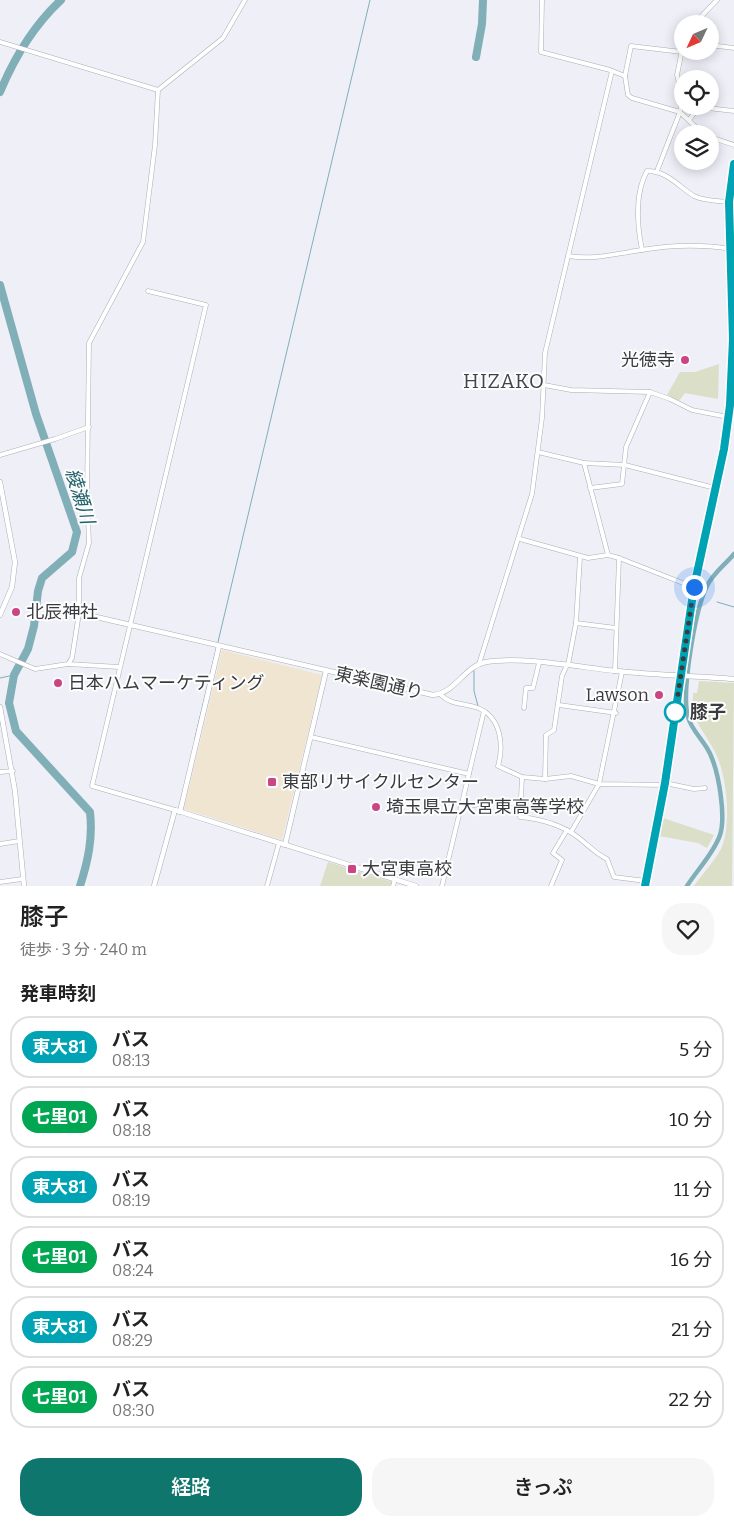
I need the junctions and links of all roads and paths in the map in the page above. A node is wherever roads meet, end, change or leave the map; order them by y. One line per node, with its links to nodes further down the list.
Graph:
1 (245, 0): 11 (street)
2 (542, 0): 9 (street)
3 (717, 0): 4 (street)
4 (703, 15)
5 (0, 42): 11 (street)
6 (719, 47): 7 (street)
7 (734, 48)
8 (674, 50): 10 (street)
9 (612, 71): 10 (street); 25 (street)
10 (625, 76): 12 (street)
11 (158, 90): 30 (street)
12 (674, 110)
13 (734, 111): 16 (street)
14 (679, 115): 21 (street)
15 (683, 115): 16 (street)
16 (689, 120): 17 (street)
17 (694, 125)
18 (719, 140): 19 (street)
19 (734, 144)
20 (734, 164): 22 (main road)
21 (657, 171): 22 (street); 24 (street)
22 (729, 202): 23 (main road)
23 (731, 249): 24 (street); 29 (main road)
24 (642, 250): 25 (street)
25 (568, 256): 27 (street)
26 (148, 291): 46 (street)
27 (544, 385): 28 (street); 31 (street)
28 (650, 392): 29 (street); 34 (street)
29 (728, 417): 37 (main road)
30 (89, 426): 32 (street); 43 (street)
31 (538, 452): 33 (street); 38 (street)
32 (0, 455)
33 (584, 463): 34 (street); 36 (street)
34 (626, 465): 36 (street); 37 (street)
35 (0, 482): 44 (street)
36 (590, 488): 39 (street)
37 (715, 488): 42 (main road)
38 (520, 539): 40 (street); 52 (street)
39 (608, 555): 40 (street); 41 (street)
40 (580, 557): 45 (street)
41 (619, 558): 42 (street); 47 (street)
42 (694, 587): 58 (main road)
43 (79, 613): 46 (street, 東楽園通り); 51 (street)
44 (0, 615)
45 (576, 623): 47 (street); 53 (street)
46 (130, 625): 48 (street, 東楽園通り); 54 (street)
47 (616, 628): 56 (street)
48 (220, 646): 55 (street, 東楽園通り); 77 (street)
49 (0, 654): 51 (street)
50 (539, 663): 52 (street); 53 (street); 63 (street)
51 (68, 664): 54 (street)
52 (479, 664): 60 (street, 東楽園通り)
53 (567, 665): 56 (street); 61 (street)
54 (119, 667): 77 (street)
55 (326, 671): 60 (street, 東楽園通り); 66 (street)
56 (615, 671): 57 (street)
57 (622, 672): 58 (street); 65 (street)
58 (682, 675): 59 (street); 73 (main road)
59 (734, 679)
60 (441, 695): 64 (street)
61 (559, 705): 65 (street); 71 (street)
62 (0, 707): 67 (street)
63 (524, 708)
64 (484, 711): 69 (street); 70 (street)
65 (616, 713): 72 (street)
66 (310, 737): 69 (street); 81 (street)
67 (12, 771): 68 (street); 79 (street)
68 (0, 772)
69 (469, 774): 76 (street)
70 (522, 778): 71 (street); 75 (street)
71 (545, 779): 72 (street)
72 (599, 784): 73 (street); 78 (street)
73 (665, 784): 74 (street); 85 (main road)
74 (705, 788)
75 (519, 803): 76 (street); 78 (street)
76 (461, 808): 91 (street)
77 (177, 811): 81 (street); 87 (street)
78 (569, 831): 85 (street); 92 (street)
79 (19, 841): 80 (street); 82 (street)
80 (0, 844)
81 (282, 844): 83 (street); 88 (street)
82 (22, 879): 84 (street); 86 (street)
83 (395, 879): 89 (street); 90 (street)
84 (0, 882)
85 (646, 884)
86 (24, 886)
87 (154, 886)
88 (267, 886)
89 (393, 886)
90 (416, 886)
91 (442, 886)
92 (551, 886)

